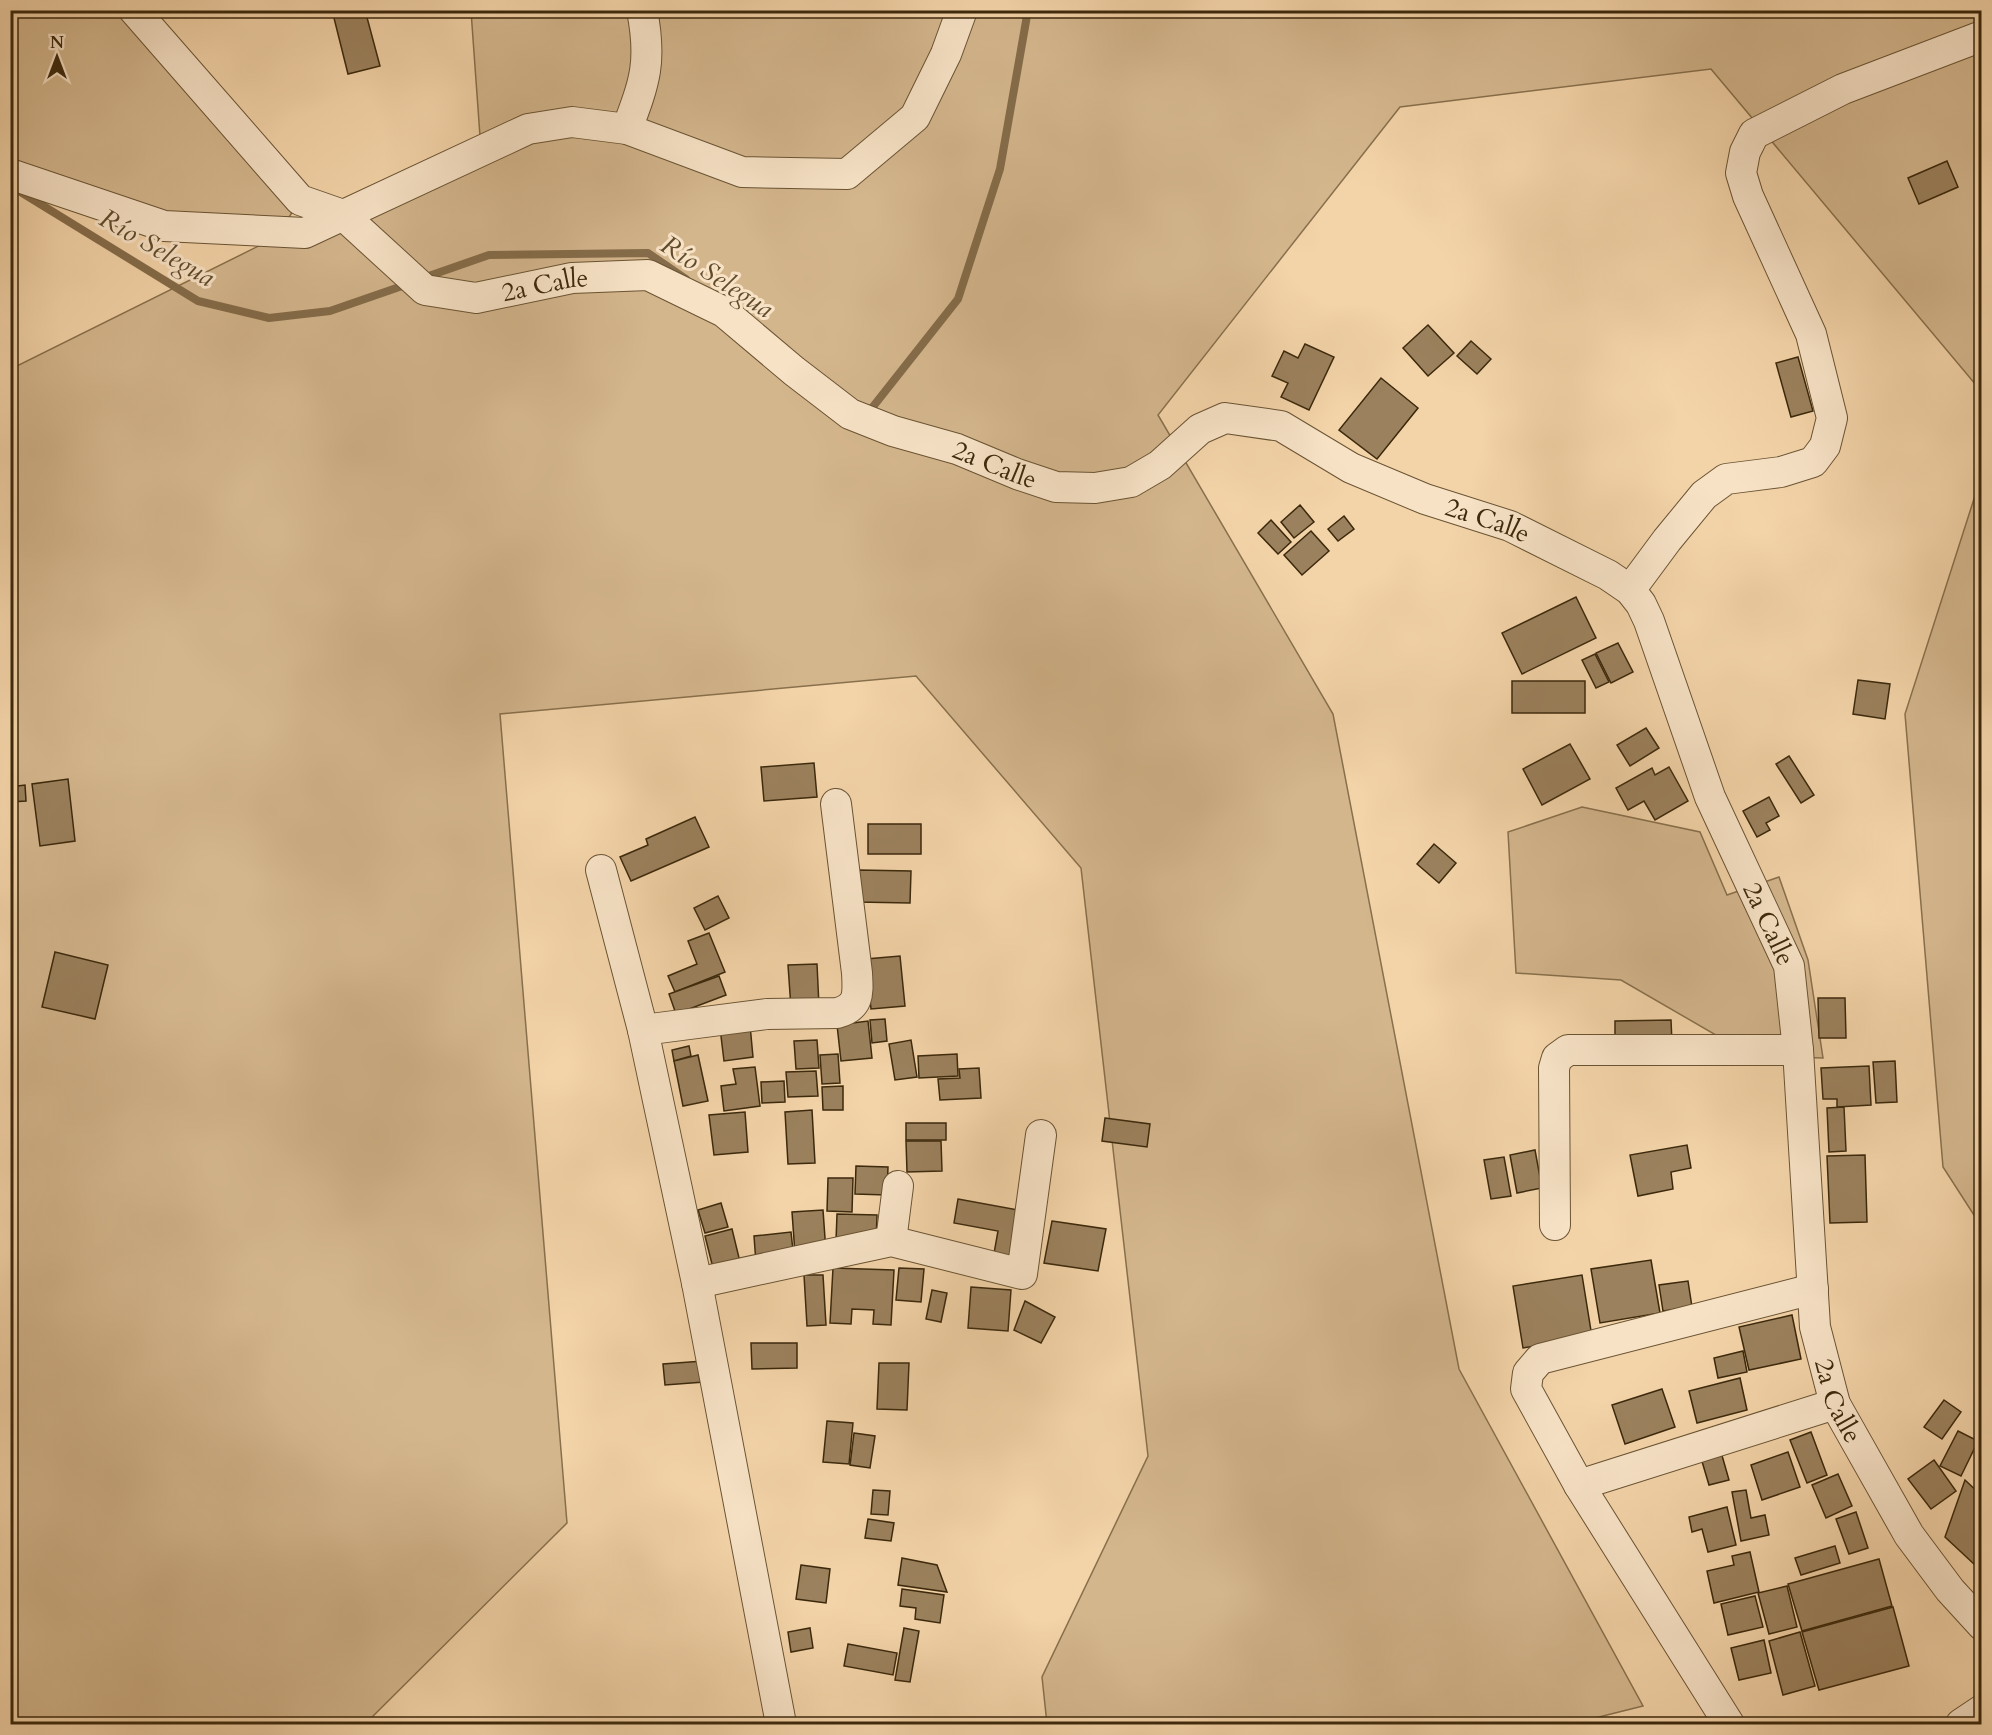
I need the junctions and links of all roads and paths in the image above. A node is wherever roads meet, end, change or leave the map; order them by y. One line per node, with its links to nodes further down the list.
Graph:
1 (134, 10): 7 (street)
2 (642, 10): 5 (street)
3 (962, 10): 5 (street)
4 (1982, 36): 8 (street)
5 (627, 129): 7 (street)
6 (10, 174): 7 (street)
7 (343, 215): 8 (street, 2a Calle)
8 (1630, 590): 12 (street, 2a Calle)
9 (836, 804): 11 (street)
10 (601, 870): 11 (street)
11 (643, 1030): 17 (street)
12 (1798, 1050): 15 (street); 18 (street, 2a Calle)
13 (1041, 1136): 16 (street)
14 (898, 1186): 16 (street)
15 (1555, 1225)
16 (891, 1241): 17 (street)
17 (697, 1283): 23 (street)
18 (1813, 1290): 19 (street, 2a Calle); 20 (street)
19 (1835, 1404): 20 (street); 21 (street, 2a Calle)
20 (1579, 1485): 24 (street)
21 (1982, 1625)
22 (1982, 1710): 25 (street)
23 (781, 1725)
24 (1729, 1725)
25 (1961, 1725)

